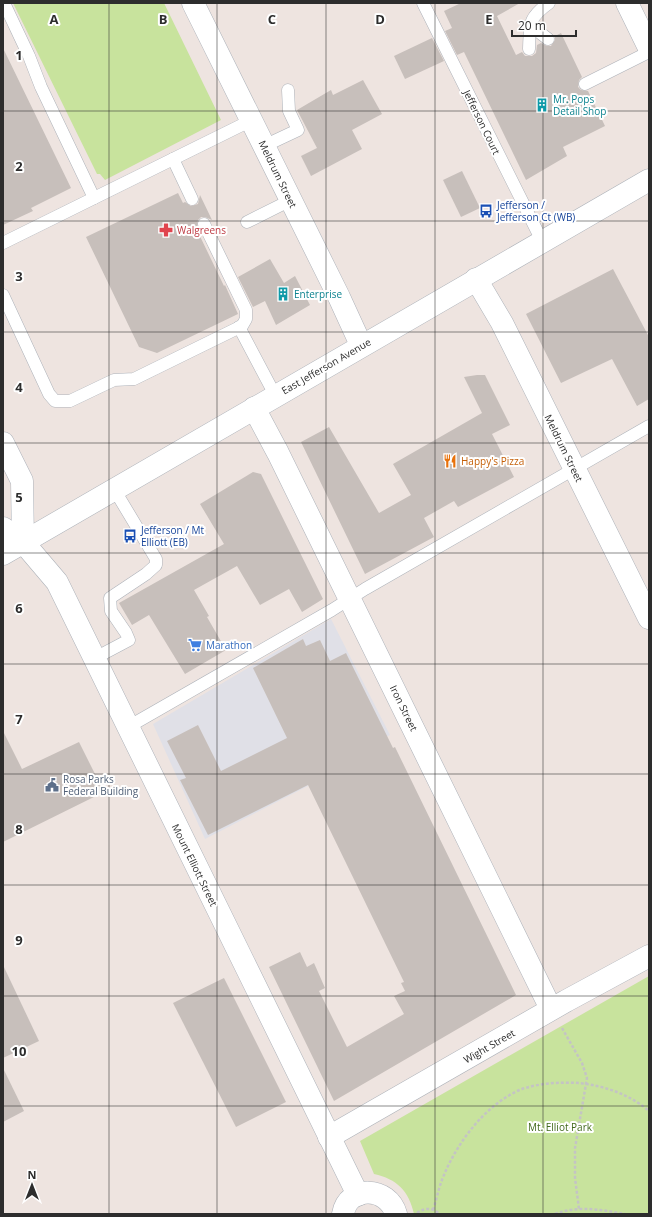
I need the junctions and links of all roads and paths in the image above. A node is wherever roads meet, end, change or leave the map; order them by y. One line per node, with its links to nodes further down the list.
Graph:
1 (4, 3): 6 (lane)
2 (193, 3): 14 (street, Meldrum Street)
3 (423, 3): 23 (lane, Jefferson Court)
4 (549, 3): 7 (lane)
5 (627, 3): 9 (street)
6 (8, 23): 18 (lane)
7 (530, 25): 8 (lane); 10 (lane)
8 (548, 39)
9 (649, 48)
10 (529, 49)
11 (649, 52): 12 (lane)
12 (585, 84)
13 (288, 90): 15 (lane)
14 (252, 120): 15 (street, Meldrum Street); 16 (lane)
15 (264, 146): 20 (street, Meldrum Street)
16 (173, 159): 18 (lane); 19 (lane)
17 (649, 180): 23 (street, East Jefferson Avenue)
18 (94, 198): 24 (lane)
19 (192, 199)
20 (291, 200): 21 (lane); 28 (street, Meldrum Street)
21 (247, 222)
22 (204, 224): 27 (lane)
23 (542, 241): 25 (street, East Jefferson Avenue)
24 (3, 243)
25 (476, 279): 28 (street, East Jefferson Avenue); 33 (street, Meldrum Street)
26 (3, 295): 27 (lane)
27 (239, 327): 29 (lane)
28 (361, 345): 29 (street, East Jefferson Avenue)
29 (275, 395): 30 (street, East Jefferson Avenue)
30 (254, 408): 34 (street, East Jefferson Avenue); 38 (street, Iron Street)
31 (649, 426): 33 (lane)
32 (4, 450): 36 (street)
33 (574, 470): 38 (lane); 39 (street, Meldrum Street)
34 (114, 489): 36 (street, East Jefferson Avenue); 40 (lane)
35 (3, 528): 36 (street, Mount Elliott Street)
36 (23, 542): 37 (street, East Jefferson Avenue); 40 (street, Mount Elliott Street)
37 (3, 554)
38 (350, 598): 41 (lane); 43 (street, Iron Street)
39 (649, 618)
40 (95, 658): 41 (street, Mount Elliott Street)
41 (128, 727): 46 (street, Mount Elliott Street)
42 (649, 956): 43 (street, Wight Street)
43 (556, 1018): 44 (path); 46 (street, Wight Street)
44 (585, 1084): 45 (path); 48 (path); 49 (path)
45 (649, 1111)
46 (329, 1137): 47 (street, Mount Elliott Street)
47 (358, 1195): 50 (street); 51 (street)
48 (579, 1208): 54 (path); 55 (path)
49 (433, 1210): 52 (path); 53 (path)
50 (343, 1214)
51 (396, 1214)
52 (416, 1214)
53 (440, 1214)
54 (555, 1214)
55 (625, 1214)

